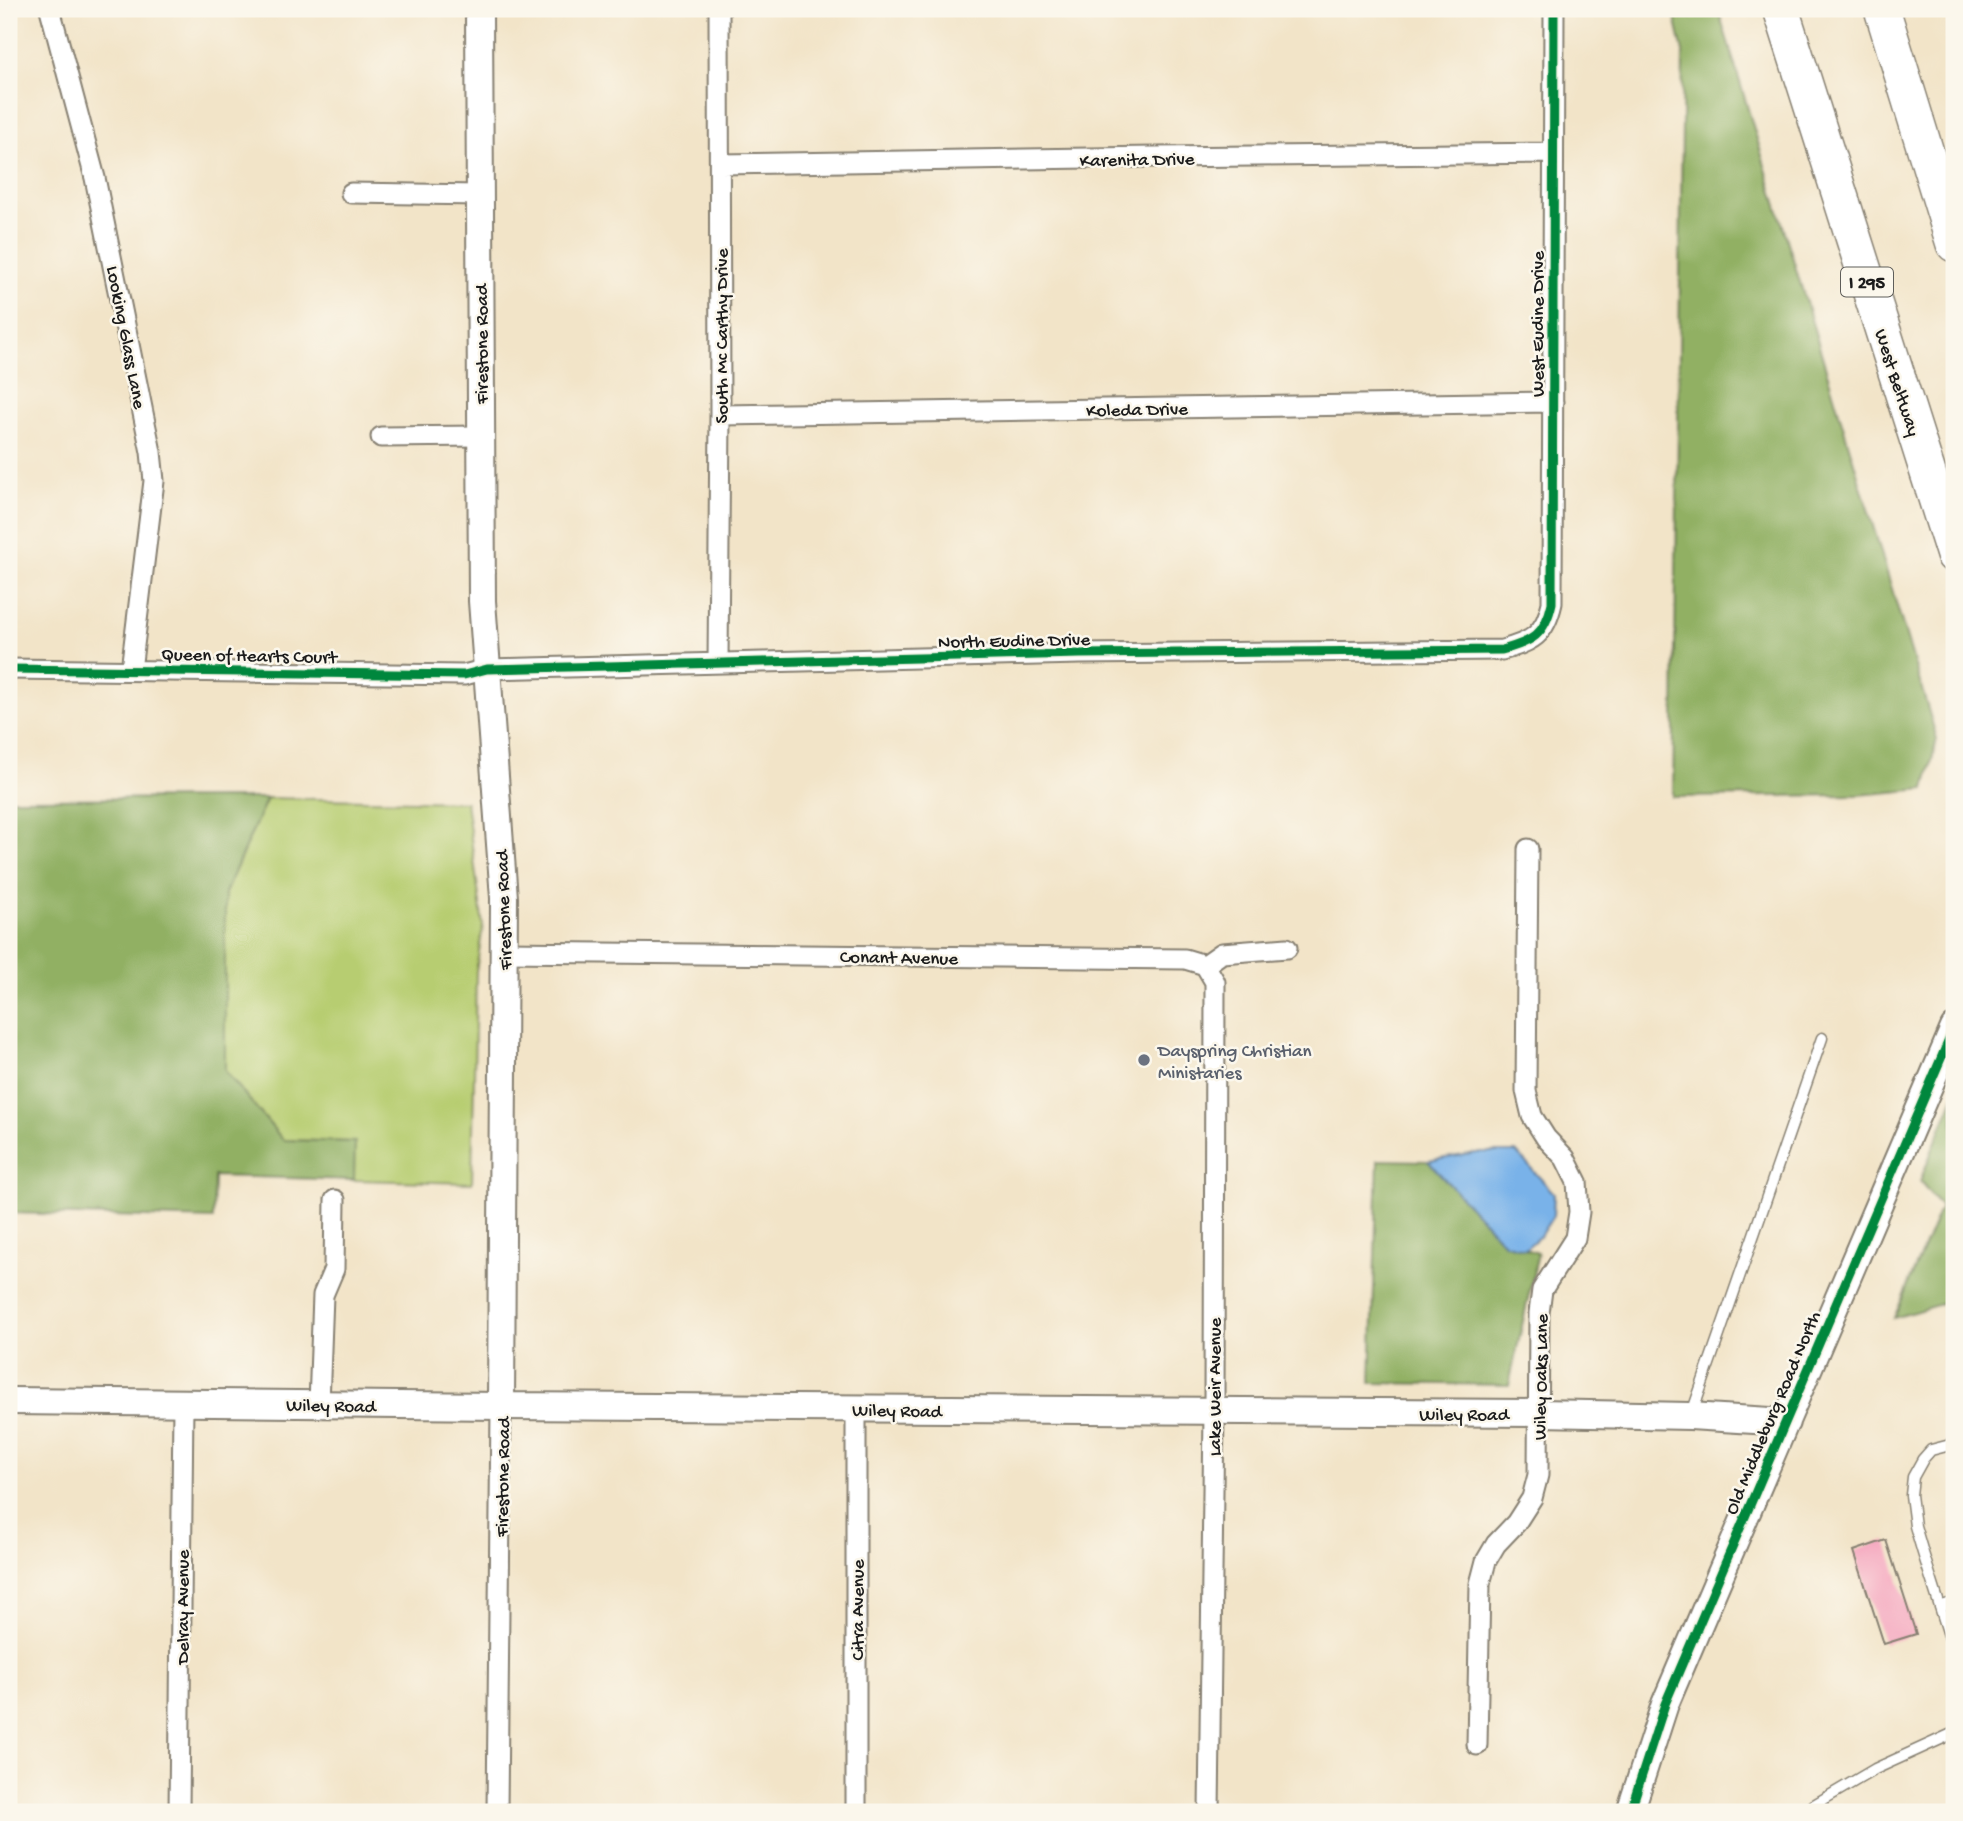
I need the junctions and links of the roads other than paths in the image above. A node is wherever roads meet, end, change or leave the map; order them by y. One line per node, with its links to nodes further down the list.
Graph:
1 (50, 9): 21 (street, Looking Glass Lane)
2 (479, 9): 10 (street, Firestone Road)
3 (719, 9): 8 (street, South Mc Carthy Drive)
4 (1554, 9): 7 (street, West Eudine Drive)
5 (1781, 9): 16 (highway, West Beltway / I 295)
6 (1882, 9): 11 (highway)
7 (1553, 153): 8 (street, Karenita Drive); 12 (street, West Eudine Drive)
8 (720, 164): 13 (street, South Mc Carthy Drive)
9 (351, 193): 10 (street)
10 (480, 195): 14 (street, Firestone Road)
11 (1954, 244)
12 (1553, 402): 13 (street, Koleda Drive); 17 (street, West Eudine Drive)
13 (720, 415): 18 (street, South Mc Carthy Drive)
14 (480, 436): 15 (street); 20 (street, Firestone Road)
15 (381, 437)
16 (1954, 555)
17 (1537, 635): 18 (street, North Eudine Drive)
18 (718, 663): 20 (street, North Eudine Drive)
19 (9, 669): 21 (street, Queen of Hearts Court)
20 (487, 669): 21 (street, Queen of Hearts Court); 24 (street, Firestone Road)
21 (131, 670)
22 (1528, 849): 35 (street, Wiley Oaks Lane)
23 (1287, 948): 25 (street)
24 (505, 952): 25 (street, Conant Avenue); 32 (street, Firestone Road)
25 (1205, 965): 34 (street, Lake Weir Avenue)
26 (1954, 1028): 37 (street, Old Middleburg Road North)
27 (1822, 1038): 36 (lane)
28 (335, 1200): 31 (street)
29 (9, 1401): 30 (street, Wiley Road)
30 (183, 1402): 31 (street, Wiley Road); 44 (street, Delray Avenue)
31 (319, 1404): 32 (street, Wiley Road)
32 (501, 1406): 33 (street, Wiley Road); 45 (street, Firestone Road)
33 (856, 1408): 34 (street, Wiley Road); 46 (street, Citra Avenue)
34 (1214, 1412): 35 (street, Wiley Road); 47 (street, Lake Weir Avenue)
35 (1539, 1413): 36 (street, Wiley Road); 43 (street, Wiley Oaks Lane)
36 (1690, 1416): 37 (street, Wiley Road)
37 (1786, 1422): 48 (street, Old Middleburg Road North)
38 (1954, 1444): 40 (lane)
39 (1954, 1602): 40 (lane)
40 (1940, 1607): 41 (lane)
41 (1954, 1651)
42 (1954, 1732): 49 (lane)
43 (1477, 1745)
44 (179, 1812)
45 (498, 1812)
46 (856, 1812)
47 (1209, 1812)
48 (1630, 1812)
49 (1802, 1812)

